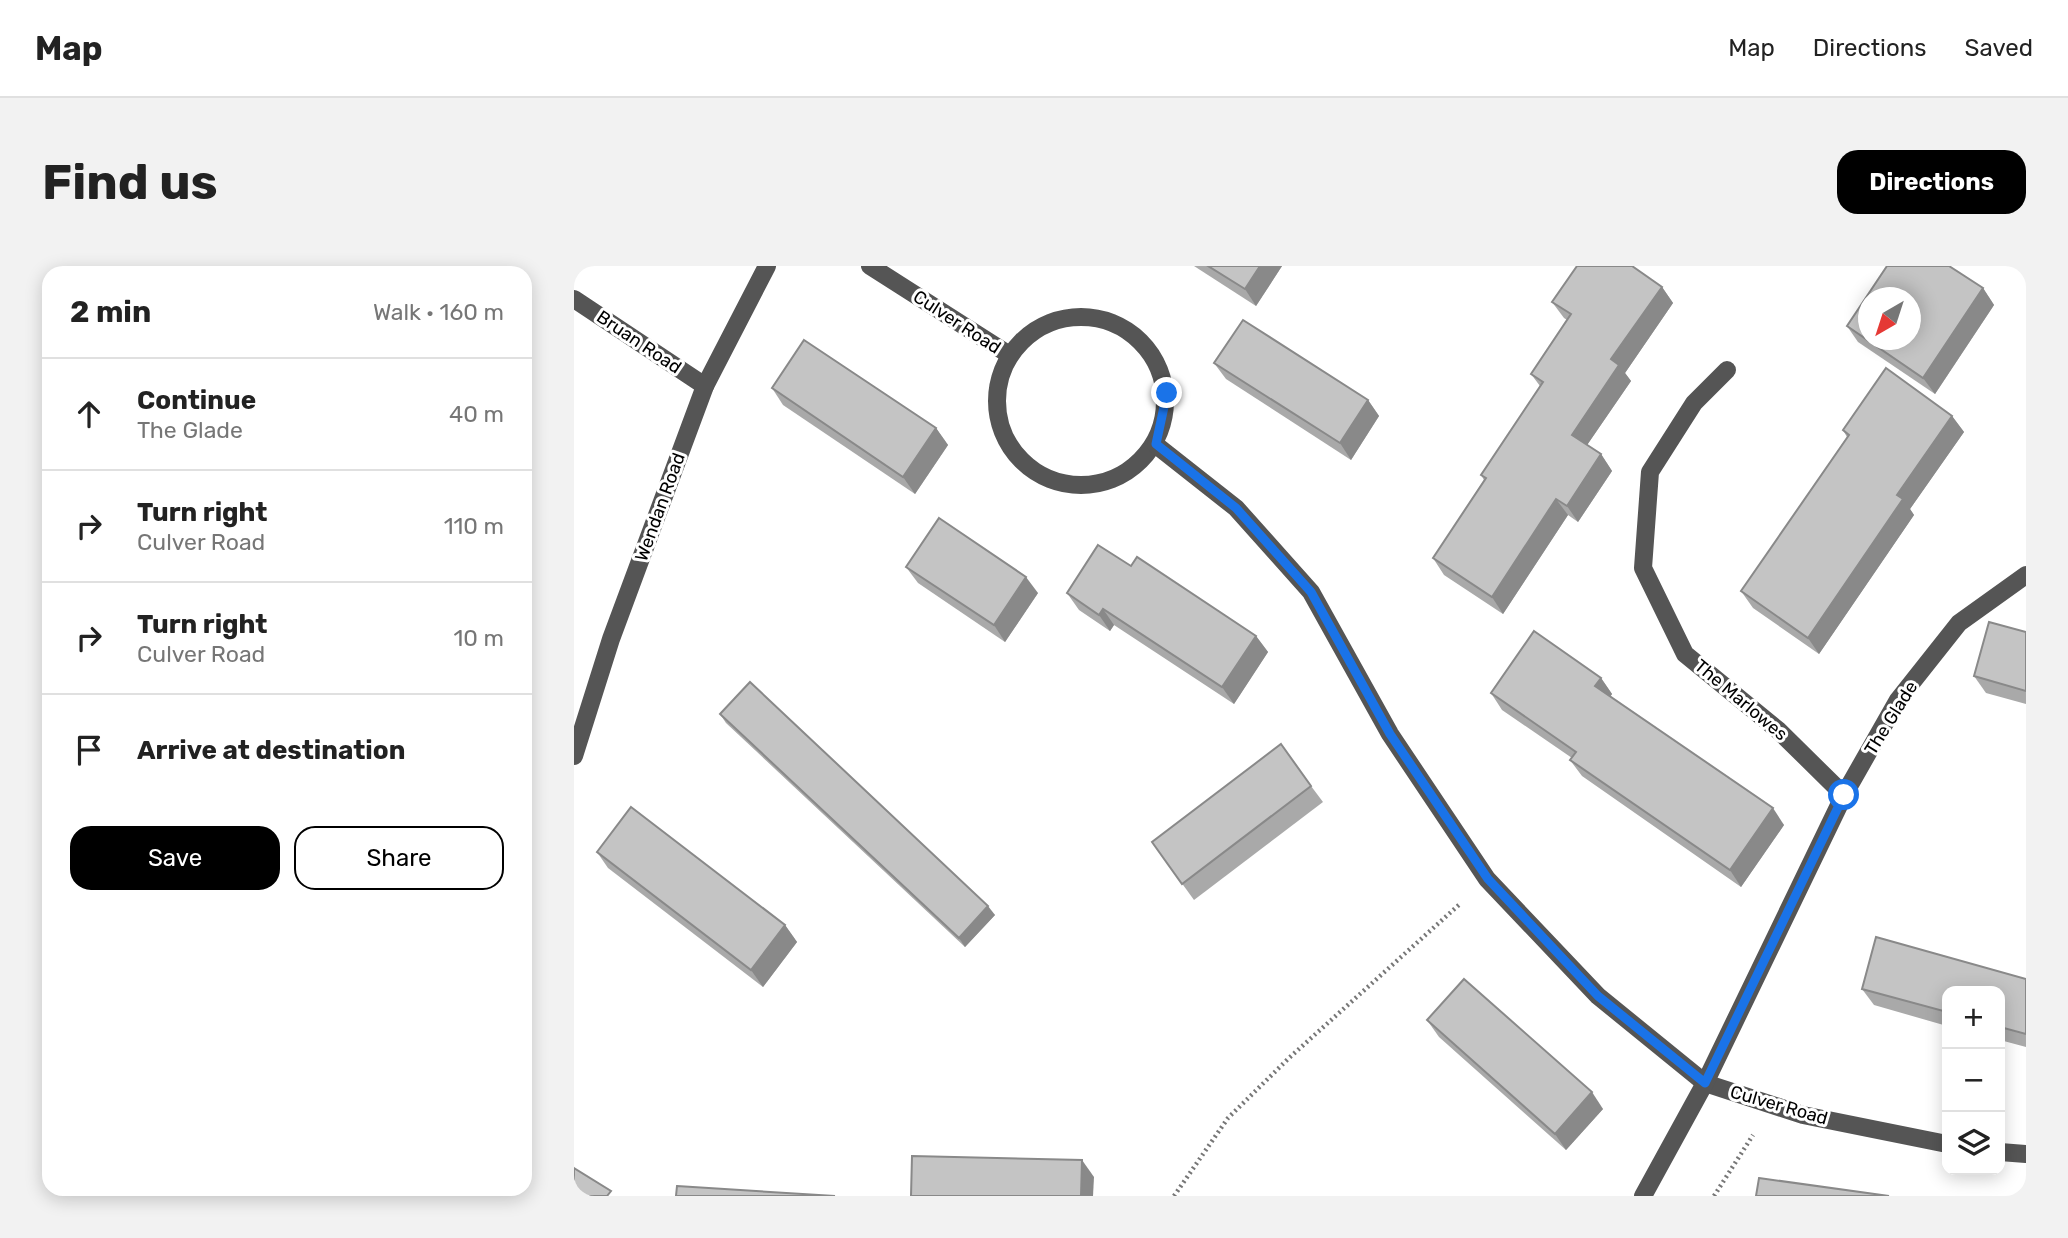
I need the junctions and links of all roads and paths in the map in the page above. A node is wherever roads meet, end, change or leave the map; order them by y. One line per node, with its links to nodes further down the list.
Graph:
1 (767, 266): 6 (street, Wendan Road)
2 (870, 266): 4 (street, Culver Road)
3 (574, 299): 6 (street, Bruan Road)
4 (1008, 354): 7 (street, Culver Road); 7 (street, Culver Road)
5 (1727, 370): 10 (street, The Marlowes)
6 (705, 386): 9 (street, Wendan Road)
7 (1156, 444): 11 (street, Culver Road)
8 (2026, 575): 10 (street, The Glade)
9 (574, 756)
10 (1844, 795): 12 (street, The Glade)
11 (1488, 879): 12 (street, Culver Road); 17 (path)
12 (1705, 1083): 13 (street, Culver Road); 18 (street, The Glade)
13 (1772, 1105): 14 (street, Culver Road); 19 (path)
14 (1942, 1143)
15 (2005, 1152): 16 (street)
16 (2026, 1154)
17 (1174, 1196)
18 (1643, 1196)
19 (1714, 1196)

